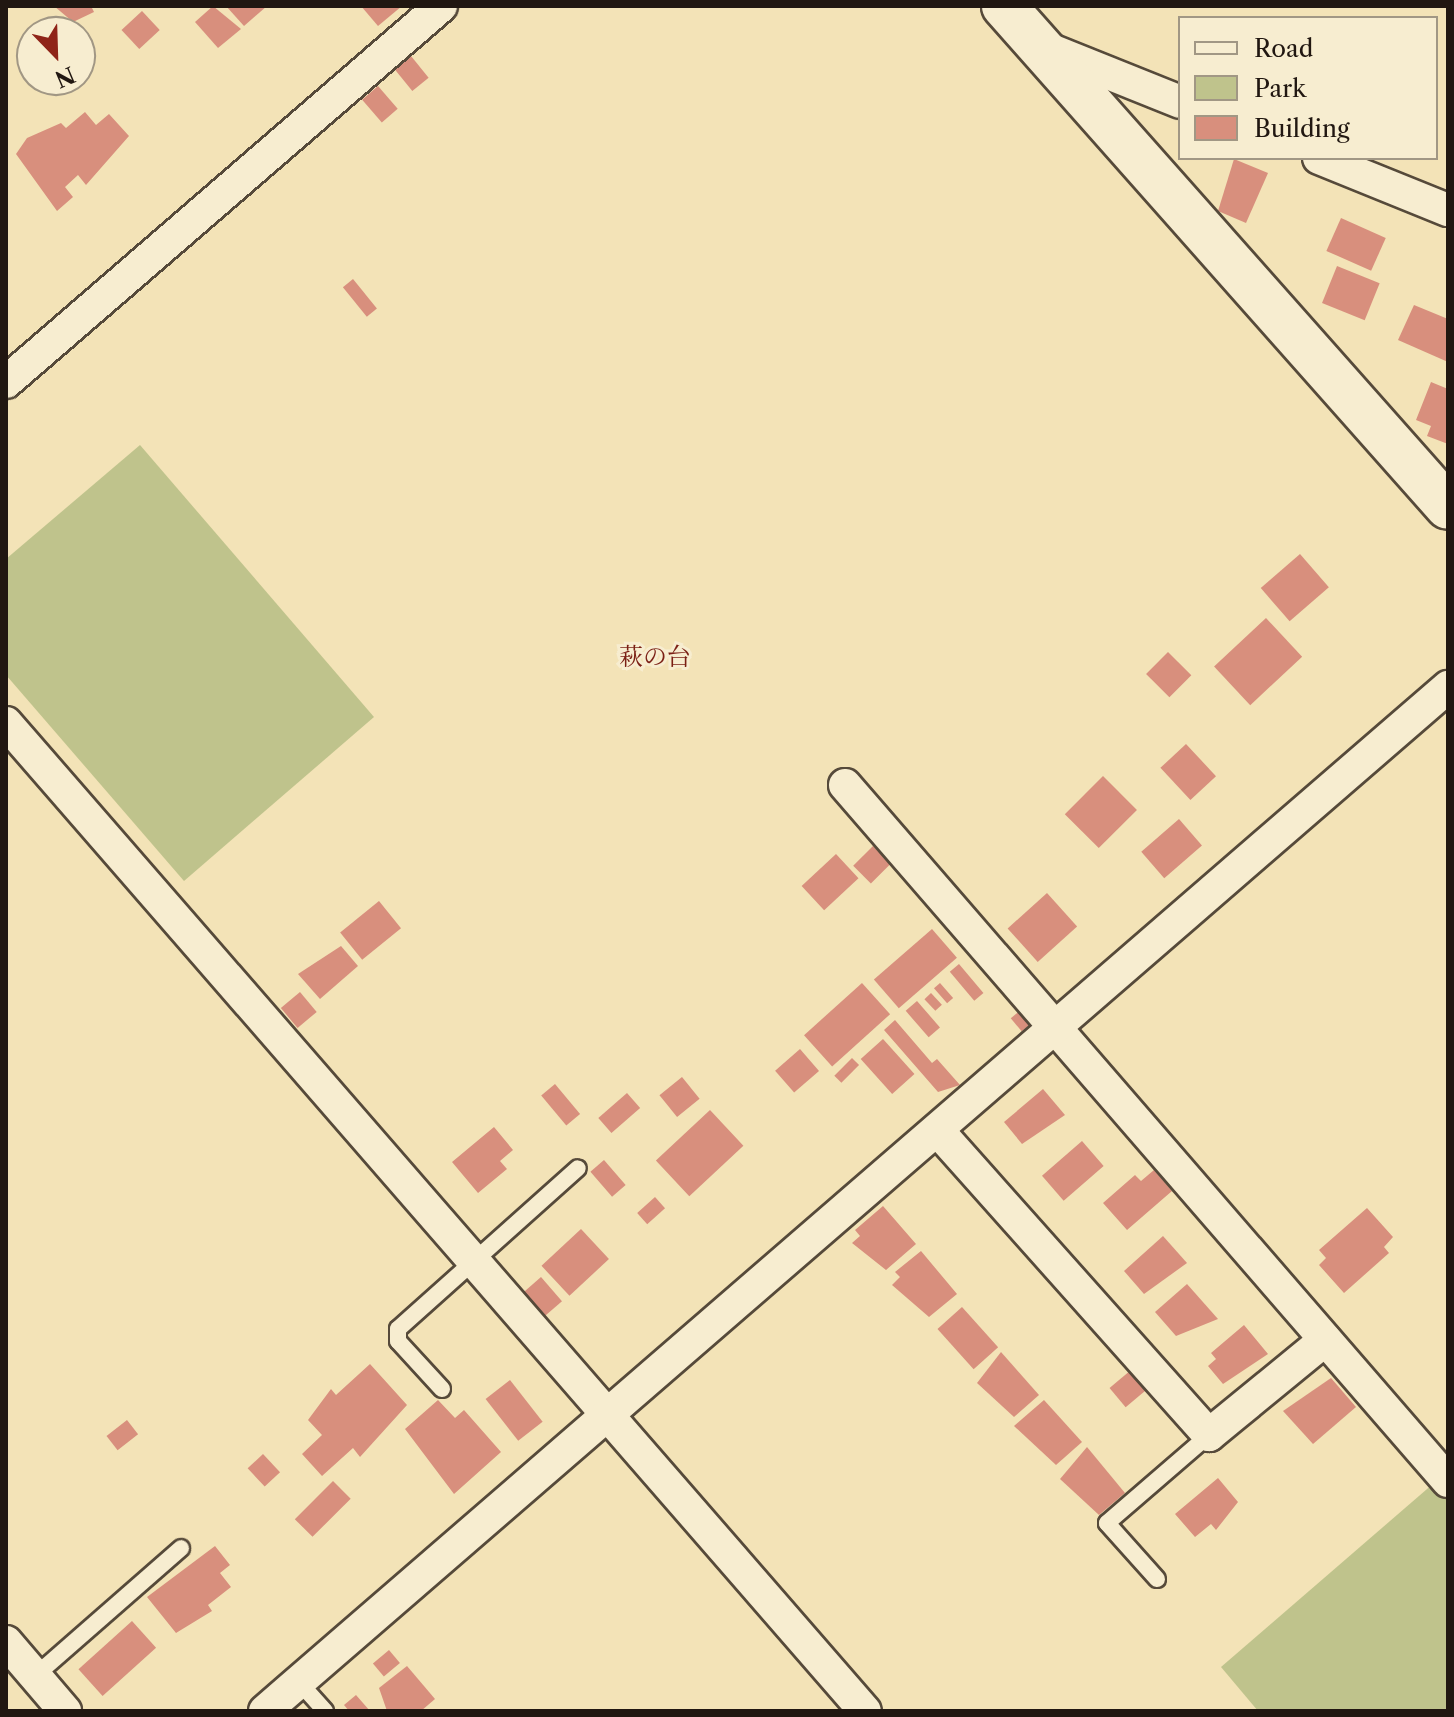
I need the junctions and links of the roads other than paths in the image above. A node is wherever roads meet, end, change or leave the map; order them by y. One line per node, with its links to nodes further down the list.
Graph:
1 (441, 6): 7 (street)
2 (1004, 6): 3 (street)
3 (1036, 44): 4 (street); 8 (street)
4 (1178, 101)
5 (1324, 160): 6 (street)
6 (1448, 210)
7 (6, 382)
8 (1448, 507)
9 (1448, 687): 12 (street)
10 (6, 723): 15 (street)
11 (845, 785): 12 (street)
12 (1060, 1027): 13 (street); 16 (street)
13 (939, 1132): 18 (street); 19 (street)
14 (578, 1168): 15 (lane)
15 (475, 1261): 17 (lane); 18 (street)
16 (1325, 1340): 19 (street); 20 (street)
17 (442, 1389)
18 (610, 1418): 25 (street); 29 (street)
19 (1209, 1435): 22 (lane)
20 (1448, 1481)
21 (181, 1548): 24 (lane)
22 (1157, 1579)
23 (6, 1642): 24 (street)
24 (35, 1676): 26 (street)
25 (299, 1682): 27 (street); 28 (lane)
26 (65, 1711)
27 (265, 1711)
28 (325, 1711)
29 (865, 1711)

